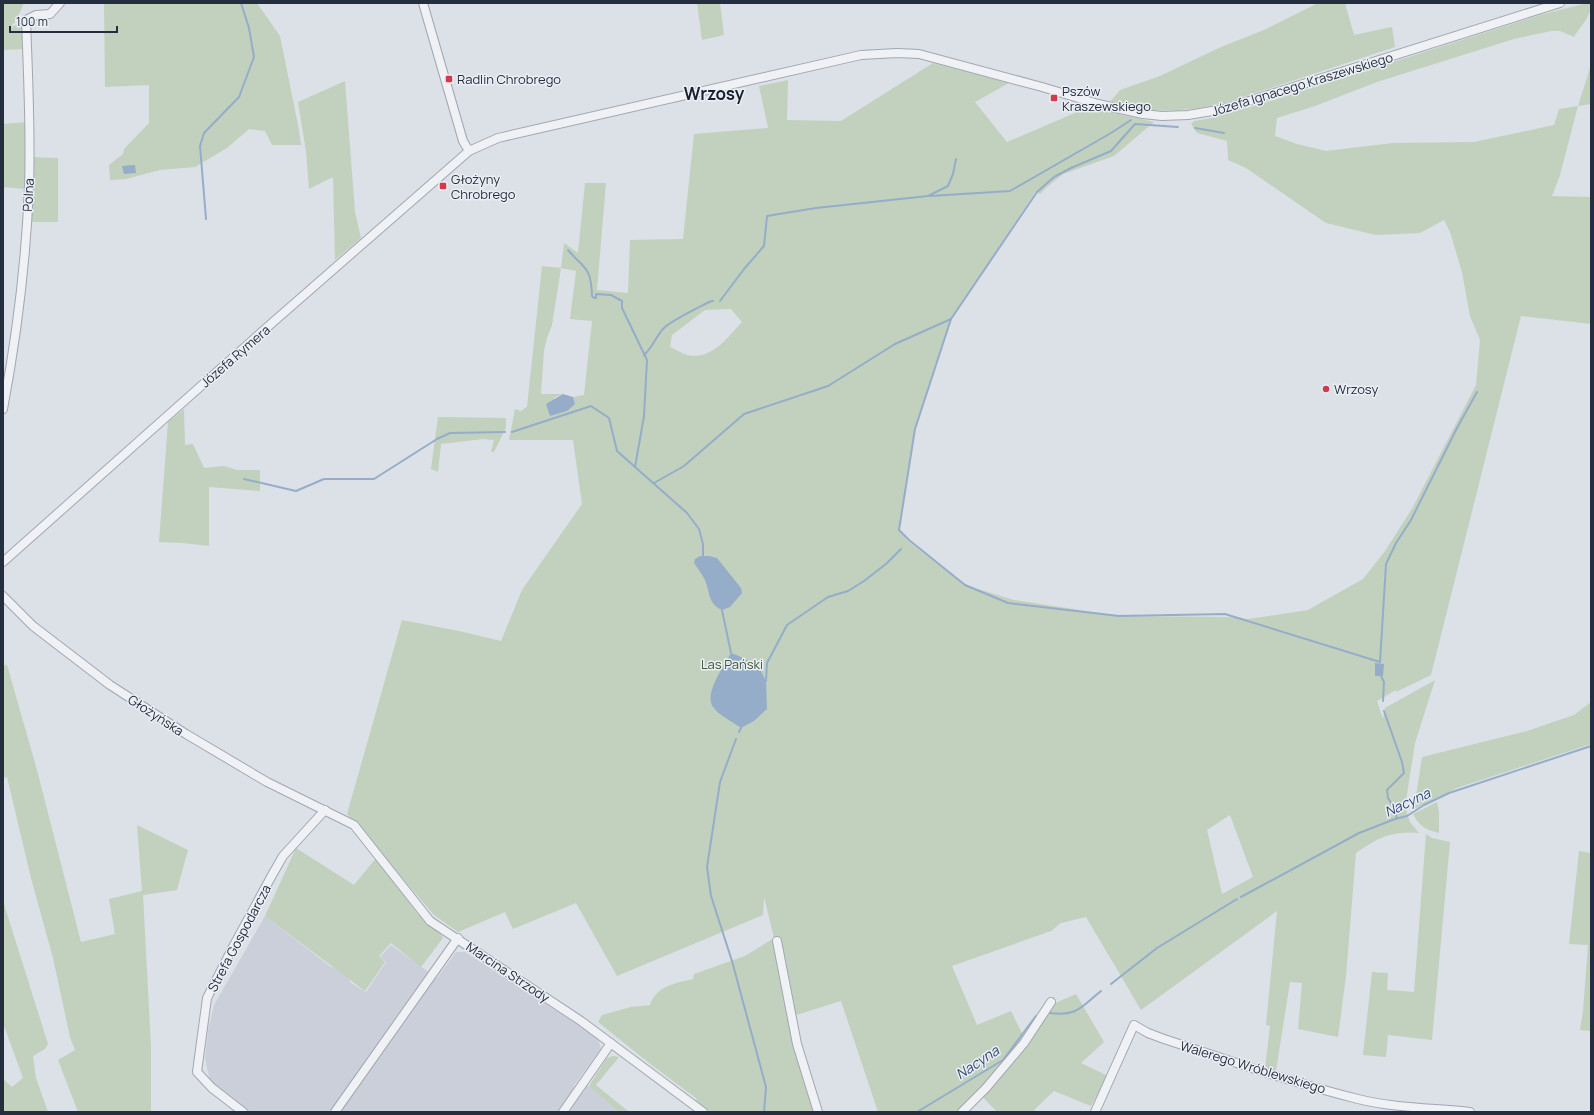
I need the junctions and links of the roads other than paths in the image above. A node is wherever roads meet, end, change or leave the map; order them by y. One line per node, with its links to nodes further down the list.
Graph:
1 (60, 3): 5 (street, Polna)
2 (423, 3): 4 (street)
3 (1560, 3): 4 (street, Józefa Ignacego Kraszewskiego)
4 (469, 151): 6 (street, Józefa Rymera)
5 (3, 409)
6 (3, 562)
7 (3, 596): 8 (street, Głożyńska)
8 (329, 812): 9 (street, Marcina Strzody); 13 (street, Strefa Gospodarcza)
9 (458, 938): 12 (street, Marcina Strzody); 14 (street)
10 (777, 941): 17 (street)
11 (1051, 1002): 18 (street)
12 (611, 1043): 15 (street); 16 (street, Marcina Strzody)
13 (243, 1112)
14 (335, 1112)
15 (563, 1112)
16 (703, 1112)
17 (818, 1112)
18 (962, 1112)
19 (1095, 1112): 20 (street, Walerego Wróblewskiego)
20 (1470, 1112)

